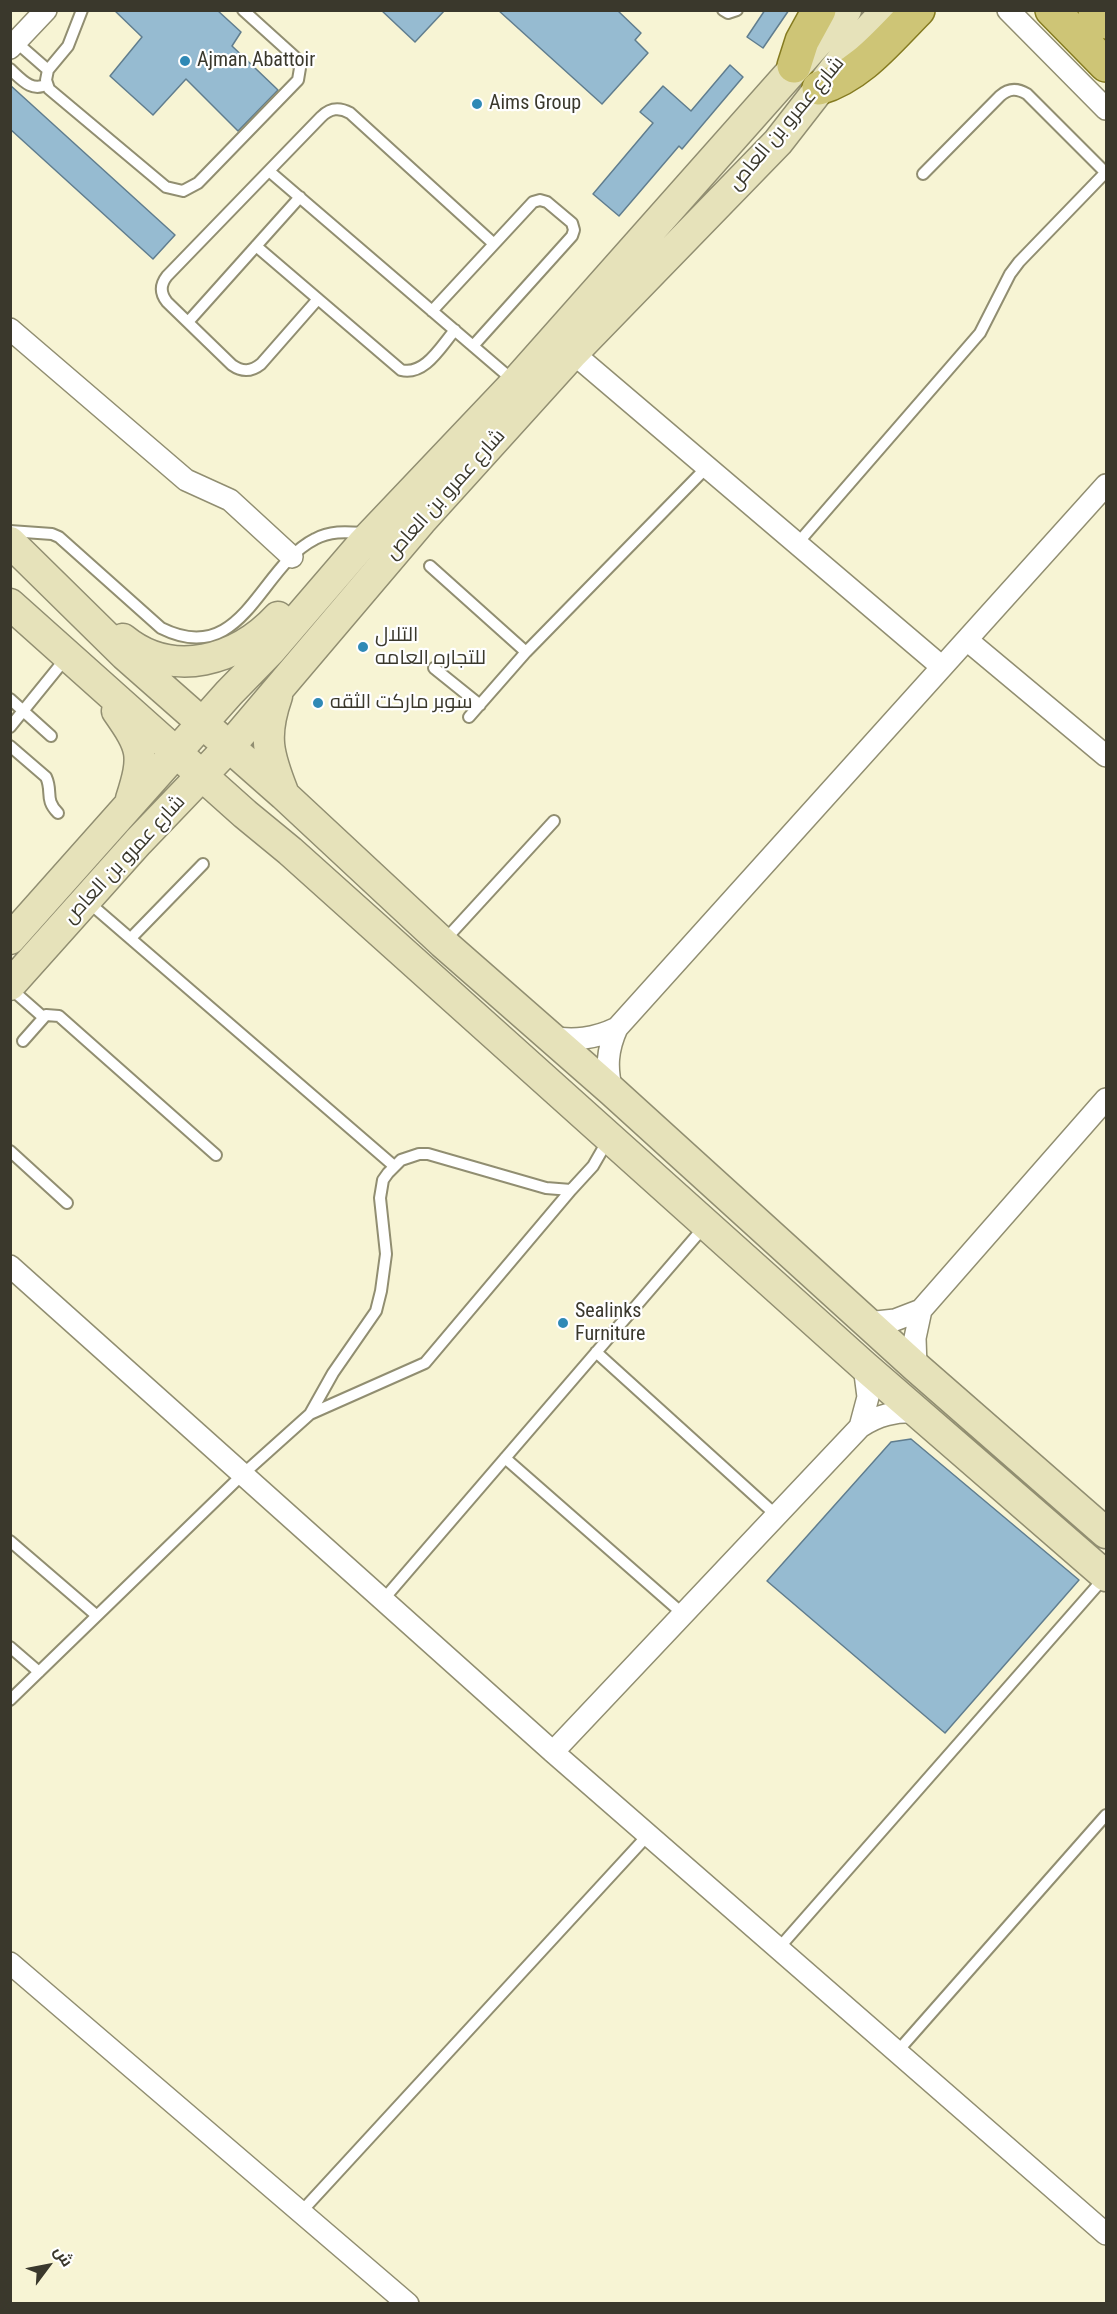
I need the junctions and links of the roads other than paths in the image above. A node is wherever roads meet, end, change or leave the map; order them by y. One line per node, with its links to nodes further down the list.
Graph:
1 (46, 10): 14 (street)
2 (82, 10): 18 (lane)
3 (243, 10): 19 (lane)
4 (723, 10): 5 (lane)
5 (737, 10)
6 (819, 10): 16 (main road)
7 (846, 10): 16 (main road, شارع عمرو بن العاص)
8 (887, 10): 20 (main road, شارع عمرو بن العاص)
9 (918, 10): 20 (main road)
10 (1008, 10): 21 (street)
11 (1095, 10): 13 (main road)
12 (1052, 11): 15 (main road)
13 (1107, 22)
14 (13, 45): 18 (lane)
15 (1107, 64)
16 (794, 66): 35 (main road, شارع عمرو بن العاص)
17 (10, 69): 19 (lane)
18 (48, 70): 19 (lane)
19 (47, 84)
20 (819, 88): 34 (main road, شارع عمرو بن العاص)
21 (1107, 110)
22 (269, 171): 25 (lane); 26 (lane); 30 (lane)
23 (1106, 172): 24 (lane); 40 (lane)
24 (923, 174)
25 (300, 197): 27 (lane); 29 (lane)
26 (494, 244): 29 (lane); 33 (lane)
27 (256, 246): 28 (lane); 30 (lane)
28 (318, 299): 30 (lane); 32 (lane)
29 (432, 311): 32 (lane)
30 (188, 322)
31 (10, 329): 42 (street)
32 (454, 330): 33 (lane)
33 (472, 346): 35 (lane)
34 (573, 353): 36 (street); 51 (main road, شارع عمرو بن العاص)
35 (515, 383): 39 (main road, شارع عمرو بن العاص)
36 (706, 467): 40 (street); 46 (lane)
37 (1107, 485): 45 (street)
38 (10, 531): 42 (lane)
39 (364, 543): 41 (main road); 42 (lane); 56 (main road, شارع عمرو بن العاص)
40 (797, 544): 48 (street)
41 (20, 551): 56 (main road)
42 (292, 557)
43 (430, 566): 46 (lane)
44 (10, 604): 47 (main road)
45 (967, 640): 48 (street); 62 (street)
46 (526, 652): 53 (lane)
47 (68, 656): 50 (main road); 54 (lane)
48 (942, 667): 77 (street)
49 (434, 668): 53 (lane)
50 (94, 679): 61 (main road); 65 (main road)
51 (280, 687): 60 (main road, شارع عمرو بن العاص); 64 (main road)
52 (10, 699): 54 (lane)
53 (480, 705): 55 (lane)
54 (23, 711): 57 (lane); 58 (lane)
55 (469, 717)
56 (202, 723): 60 (main road); 61 (main road, شارع عمرو بن العاص)
57 (10, 727)
58 (51, 736)
59 (10, 746): 66 (lane)
60 (230, 746): 63 (main road, شارع عمرو بن العاص); 64 (main road)
61 (177, 752): 63 (main road); 65 (main road, شارع عمرو بن العاص)
62 (1107, 756)
63 (204, 776): 67 (main road); 69 (main road, شارع عمرو بن العاص)
64 (284, 795): 74 (main road)
65 (129, 805): 73 (main road, شارع عمرو بن العاص)
66 (58, 813)
67 (245, 814): 69 (main road); 82 (main road)
68 (554, 821): 74 (lane)
69 (155, 823): 71 (main road, شارع عمرو بن العاص)
70 (203, 864): 72 (lane)
71 (87, 900): 72 (lane); 75 (main road, شارع عمرو بن العاص)
72 (131, 938): 85 (lane)
73 (10, 939)
74 (443, 943): 78 (main road)
75 (10, 987): 76 (lane)
76 (43, 1017): 79 (lane); 84 (lane)
77 (617, 1028): 78 (street); 80 (street)
78 (549, 1037): 80 (main road)
79 (23, 1041)
80 (612, 1091): 91 (main road)
81 (1107, 1099): 90 (street)
82 (610, 1137): 86 (lane); 88 (main road)
83 (10, 1151): 87 (lane)
84 (216, 1155)
85 (394, 1166): 86 (lane); 96 (lane)
86 (571, 1190): 96 (lane)
87 (67, 1203)
88 (706, 1224): 92 (lane); 93 (main road)
89 (10, 1266): 99 (street)
90 (921, 1310): 91 (street); 94 (street)
91 (867, 1323): 94 (main road)
92 (596, 1353): 98 (lane); 100 (lane)
93 (864, 1365): 95 (main road); 97 (street)
94 (916, 1367): 101 (main road)
95 (917, 1412): 97 (street); 103 (main road)
96 (310, 1414): 99 (lane)
97 (860, 1427): 100 (street)
98 (505, 1458): 104 (lane); 105 (lane)
99 (242, 1475): 104 (street); 106 (lane)
100 (776, 1515): 105 (street)
101 (1107, 1533)
102 (10, 1542): 106 (lane)
103 (1106, 1576): 113 (lane)
104 (383, 1600): 110 (street)
105 (682, 1614): 110 (street)
106 (96, 1615): 108 (lane)
107 (10, 1647): 108 (lane)
108 (39, 1672): 109 (lane)
109 (10, 1700)
110 (553, 1752): 112 (street)
111 (1107, 1815): 115 (lane)
112 (648, 1835): 113 (street); 116 (lane)
113 (778, 1949): 115 (street)
114 (10, 1963): 116 (street)
115 (897, 2052): 117 (street)
116 (301, 2212): 118 (street)
117 (1107, 2234)
118 (408, 2304)

